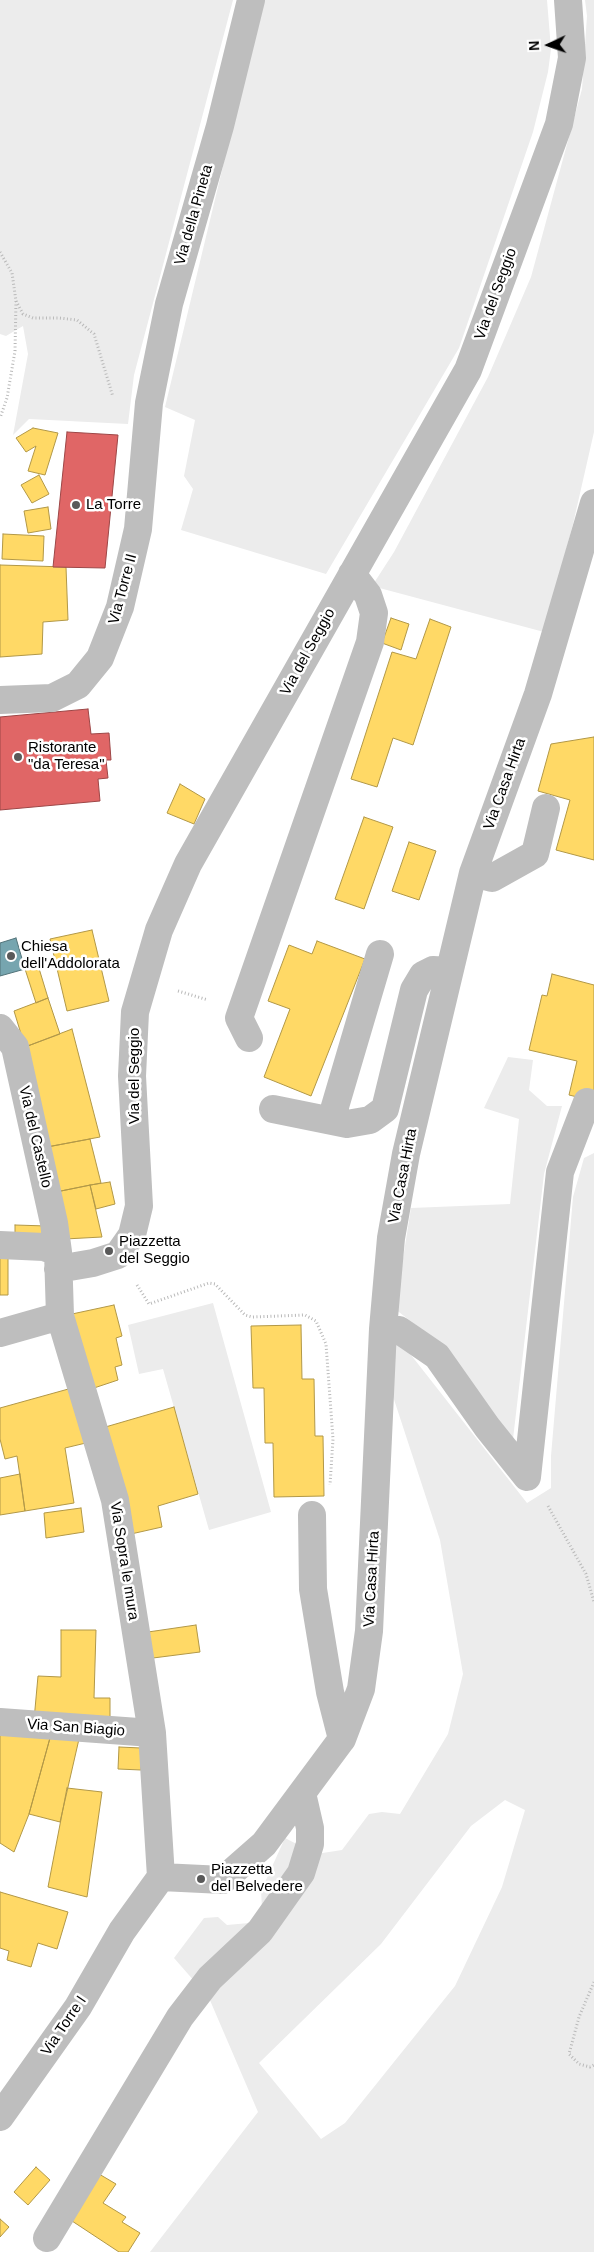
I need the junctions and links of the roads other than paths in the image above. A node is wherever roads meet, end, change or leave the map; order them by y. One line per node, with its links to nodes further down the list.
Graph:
1 (251, 0): 3 (street, Via della Pineta)
2 (568, 0): 5 (street, Via del Seggio)
3 (145, 432): 6 (street, Via Torre II)
4 (594, 504): 8 (street, Via Casa Hirta)
5 (352, 574): 12 (street); 17 (street, Via del Seggio)
6 (0, 700)
7 (546, 808): 8 (street)
8 (473, 873): 10 (street, Via Casa Hirta)
9 (380, 954): 15 (street)
10 (450, 971): 15 (street); 19 (street, Via Casa Hirta)
11 (0, 1028): 17 (street, Via del Castello)
12 (249, 1038)
13 (587, 1102): 19 (street)
14 (273, 1109): 15 (street)
15 (331, 1120)
16 (0, 1245): 17 (street)
17 (58, 1260): 18 (street, Via del Castello)
18 (60, 1316): 20 (street); 23 (street, Via Sopra le mura)
19 (383, 1329): 24 (street, Via Casa Hirta)
20 (0, 1332)
21 (312, 1515): 24 (street)
22 (0, 1722): 23 (street, Via San Biagio)
23 (152, 1733): 26 (street, Via Sopra le mura)
24 (342, 1739): 25 (street, Via Casa Hirta)
25 (302, 1793): 26 (street, Via Casa Hirta); 28 (street)
26 (161, 1878): 27 (street, Via Torre I)
27 (1, 2115)
28 (47, 2238)

